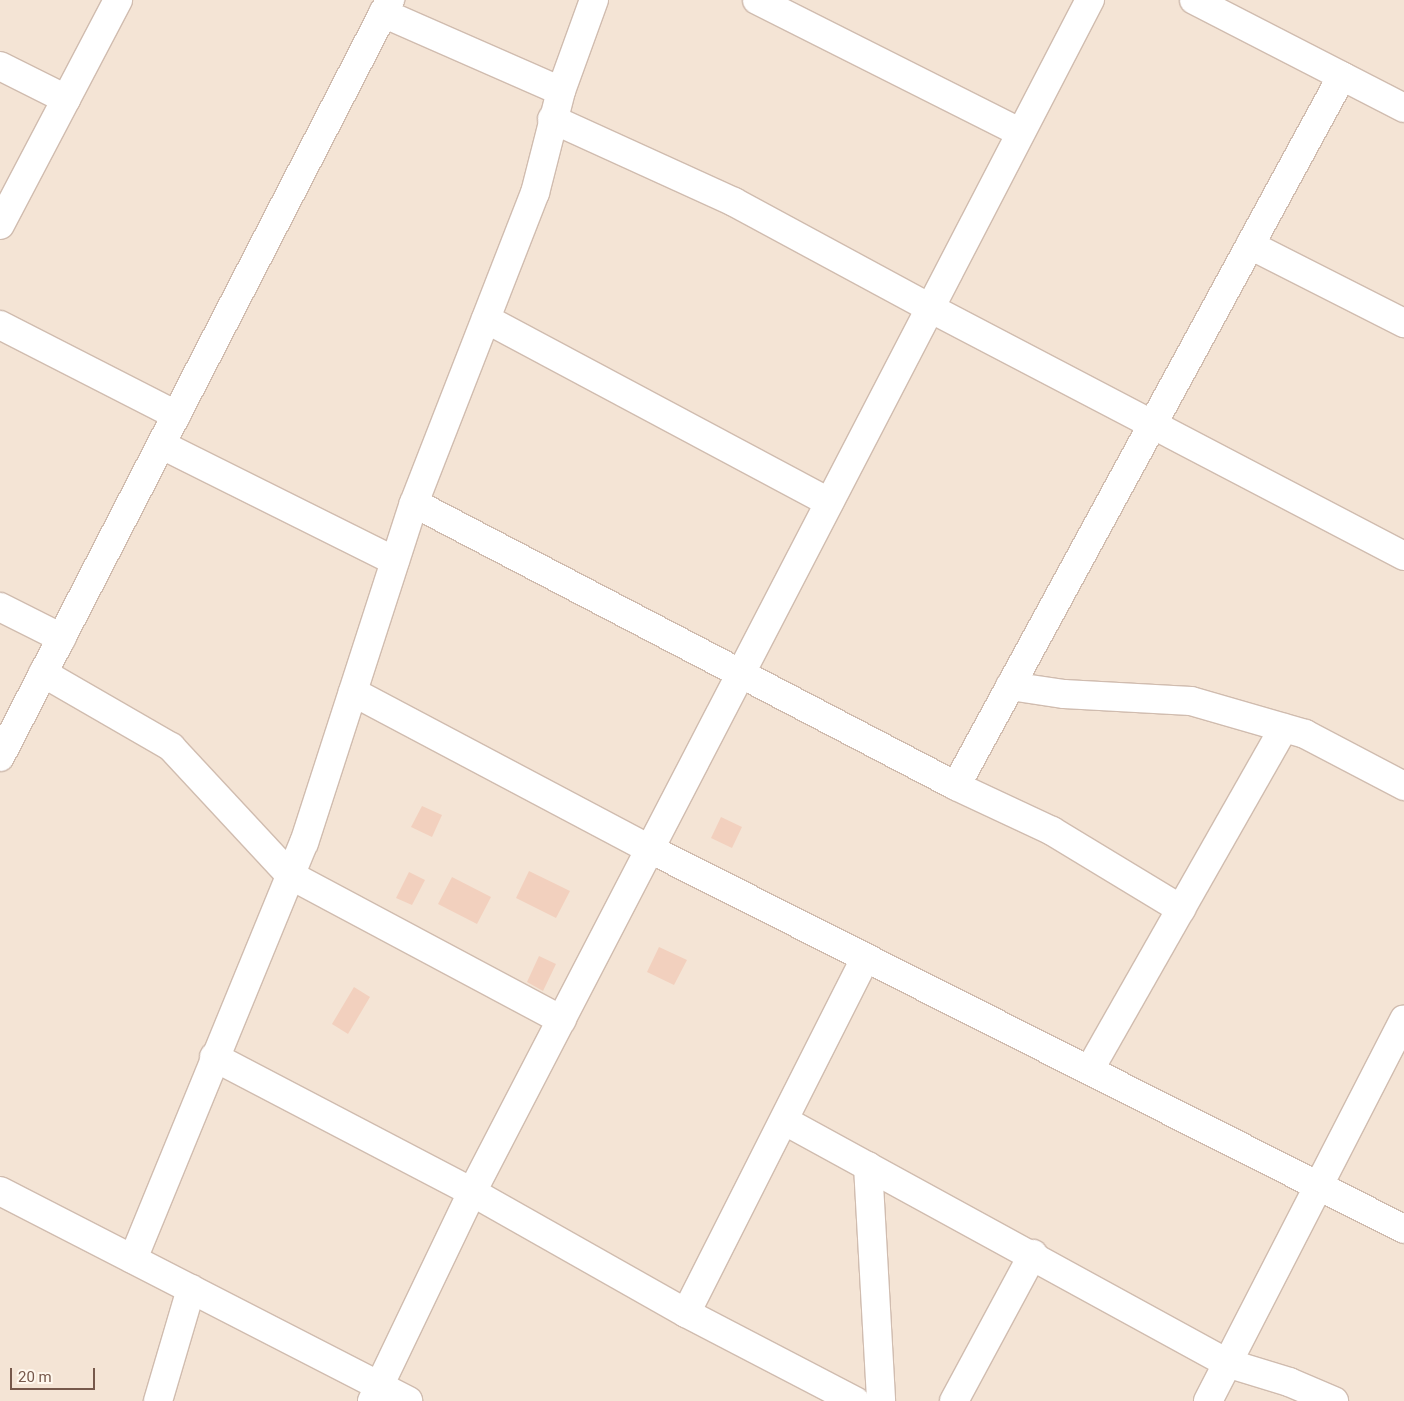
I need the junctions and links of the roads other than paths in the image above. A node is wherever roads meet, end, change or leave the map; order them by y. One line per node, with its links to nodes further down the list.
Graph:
1 (118, 0): 10 (street)
2 (594, 0): 9 (street)
3 (756, 0): 13 (street)
4 (1090, 0): 13 (street)
5 (1194, 0): 8 (street)
6 (386, 6): 9 (street); 20 (street)
7 (0, 66): 10 (street)
8 (1342, 76): 11 (street); 15 (street)
9 (561, 91): 12 (street)
10 (66, 99): 14 (street)
11 (1404, 108)
12 (552, 119): 16 (street); 17 (street)
13 (1020, 132): 16 (street)
14 (0, 225)
15 (1250, 245): 18 (street); 21 (street)
16 (928, 308): 21 (street); 23 (street)
17 (486, 319): 23 (street); 24 (street)
18 (1404, 323)
19 (0, 325): 20 (street)
20 (176, 415): 22 (street)
21 (1152, 426): 25 (street); 31 (street)
22 (162, 445): 26 (street); 28 (street)
23 (829, 502): 30 (street)
24 (414, 503): 26 (street); 30 (street)
25 (1404, 556)
26 (395, 561): 32 (street)
27 (0, 607): 28 (street)
28 (62, 638): 29 (street)
29 (43, 673): 34 (street); 38 (street)
30 (738, 674): 35 (street); 37 (street)
31 (1010, 686): 33 (street); 35 (street)
32 (353, 692): 37 (street); 38 (street)
33 (1284, 728): 36 (street); 39 (street)
34 (0, 757)
35 (956, 786): 39 (street)
36 (1404, 786)
37 (650, 849): 40 (street); 41 (street)
38 (290, 875): 41 (street); 43 (street)
39 (1181, 908): 44 (street)
40 (865, 958): 44 (street); 45 (street)
41 (562, 1020): 49 (street)
42 (1404, 1020): 47 (street)
43 (214, 1057): 49 (street); 52 (street)
44 (1090, 1069): 47 (street)
45 (785, 1121): 46 (street); 54 (street)
46 (868, 1166): 51 (street); 60 (street)
47 (1318, 1186): 50 (street); 55 (street)
48 (0, 1191): 52 (street)
49 (472, 1192): 54 (street); 56 (street)
50 (1404, 1229)
51 (1033, 1254): 55 (street); 61 (street)
52 (133, 1259): 53 (street)
53 (191, 1289): 56 (street); 57 (street)
54 (686, 1313): 59 (street)
55 (1227, 1363): 62 (street); 63 (street)
56 (376, 1394): 58 (street)
57 (158, 1401)
58 (408, 1401)
59 (855, 1401)
60 (881, 1401)
61 (954, 1401)
62 (1208, 1401)
63 (1334, 1401)

